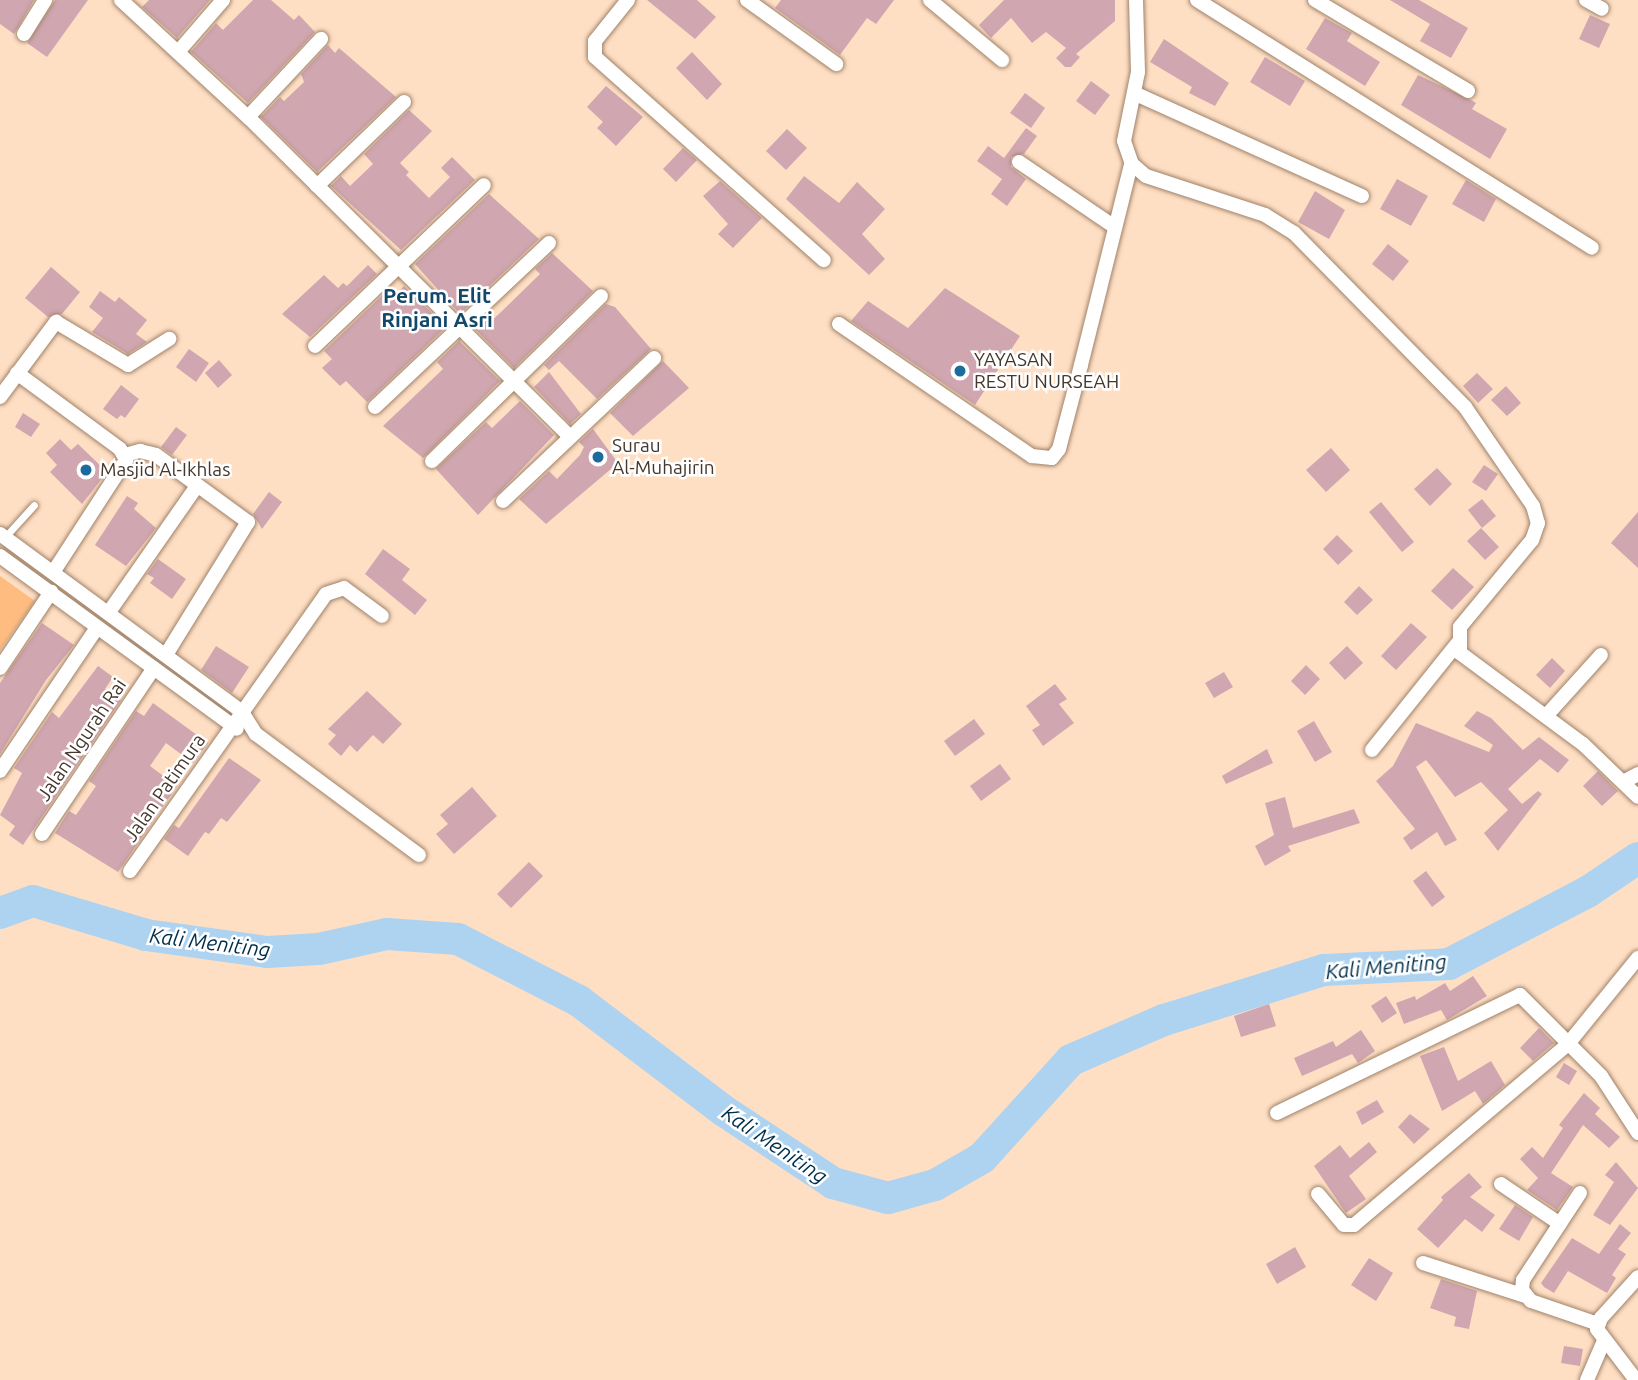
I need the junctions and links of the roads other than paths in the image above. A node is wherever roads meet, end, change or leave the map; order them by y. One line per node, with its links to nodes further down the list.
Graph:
1 (45, 0): 12 (street)
2 (223, 0): 14 (street)
3 (628, 0): 29 (street)
4 (747, 0): 16 (street)
5 (930, 0): 15 (street)
6 (1136, 0): 18 (street)
7 (1197, 0): 28 (street)
8 (1315, 0): 17 (street)
9 (1586, 0): 11 (street)
10 (126, 2): 14 (street)
11 (1602, 9)
12 (24, 34)
13 (321, 39): 20 (street)
14 (178, 52): 20 (street)
15 (1002, 60)
16 (836, 64)
17 (1468, 91)
18 (1136, 94): 22 (street); 25 (street)
19 (404, 102): 24 (street)
20 (248, 117): 24 (street)
21 (1019, 162): 26 (street)
22 (1131, 164): 26 (street); 54 (street)
23 (484, 185): 30 (street)
24 (317, 186): 30 (street)
25 (1362, 196)
26 (1113, 226): 33 (street)
27 (549, 243): 32 (street)
28 (1592, 248)
29 (824, 260)
30 (399, 267): 32 (street); 35 (street)
31 (601, 296): 38 (street)
32 (458, 324): 38 (street); 40 (street)
33 (839, 324)
34 (169, 338): 37 (street)
35 (315, 346)
36 (654, 358): 41 (street)
37 (17, 373): 39 (street); 42 (street)
38 (513, 379): 41 (street); 43 (street)
39 (0, 397)
40 (375, 407)
41 (569, 436): 45 (street)
42 (125, 455): 44 (street); 49 (street)
43 (432, 461)
44 (197, 486): 51 (street); 55 (street)
45 (503, 501)
46 (34, 505): 47 (lane)
47 (3, 536): 49 (street)
48 (0, 556): 50 (street)
49 (54, 571): 51 (street)
50 (51, 592): 53 (street); 57 (street)
51 (109, 612): 55 (street)
52 (383, 616): 59 (street, Jalan Patimura)
53 (97, 628): 58 (street); 64 (street)
54 (1457, 644): 60 (street); 63 (street)
55 (166, 655): 59 (street)
56 (1601, 655): 60 (street)
57 (0, 668)
58 (153, 668): 61 (street); 66 (street, Jalan Ngurah Rai)
59 (242, 712): 61 (street, Jalan Patimura); 62 (street)
60 (1546, 716): 65 (street)
61 (231, 727): 62 (street); 68 (street, Jalan Patimura)
62 (256, 734): 67 (street)
63 (1372, 750)
64 (0, 771)
65 (1633, 785)
66 (42, 834)
67 (419, 855)
68 (130, 871)
69 (1637, 961): 70 (street)
70 (1568, 1044): 71 (street); 72 (street); 75 (street)
71 (1277, 1113)
72 (1638, 1133)
73 (1501, 1184): 76 (street)
74 (1580, 1193): 76 (street)
75 (1318, 1194)
76 (1560, 1224): 79 (street)
77 (1423, 1263): 79 (street)
78 (1638, 1277): 80 (street)
79 (1525, 1296): 80 (street)
80 (1598, 1324): 81 (street)
81 (1603, 1343): 82 (street); 83 (street)
82 (1587, 1380)
83 (1636, 1380)

